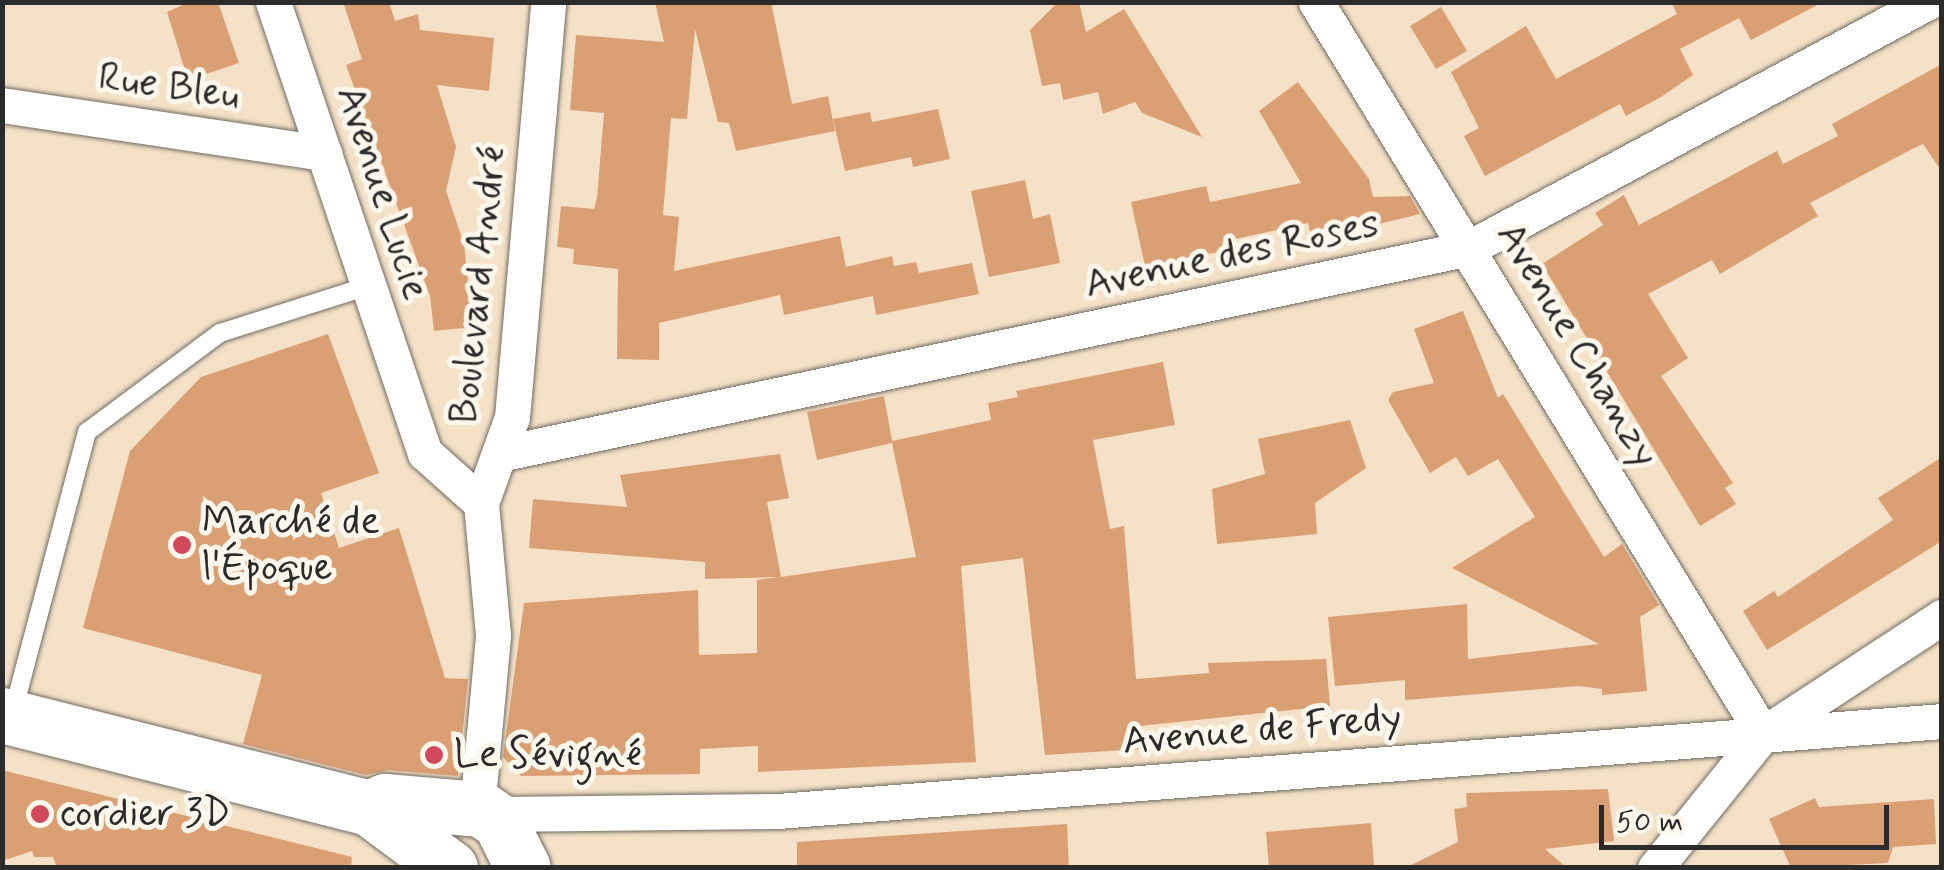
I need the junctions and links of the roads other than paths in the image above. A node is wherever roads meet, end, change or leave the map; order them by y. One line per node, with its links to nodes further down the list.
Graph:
1 (273, 2): 6 (street, Avenue Lucie)
2 (548, 2): 9 (street, Boulevard André)
3 (1316, 2): 7 (street, Avenue Chanzy)
4 (1928, 2): 7 (street, Avenue des Roses)
5 (2, 105): 6 (street, Rue Bleu)
6 (324, 153): 8 (street, Avenue Lucie)
7 (1469, 248): 9 (street, Avenue des Roses); 14 (street, Avenue Chanzy)
8 (368, 286): 10 (street, Avenue Lucie); 12 (lane)
9 (504, 453): 10 (street, Boulevard André)
10 (481, 504): 15 (street, Boulevard André)
11 (1942, 618): 14 (street)
12 (7, 716): 15 (main road)
13 (1942, 721): 14 (street, Avenue de Fredy)
14 (1763, 734): 15 (street, Avenue de Fredy); 16 (street)
15 (483, 842)
16 (1655, 868)

